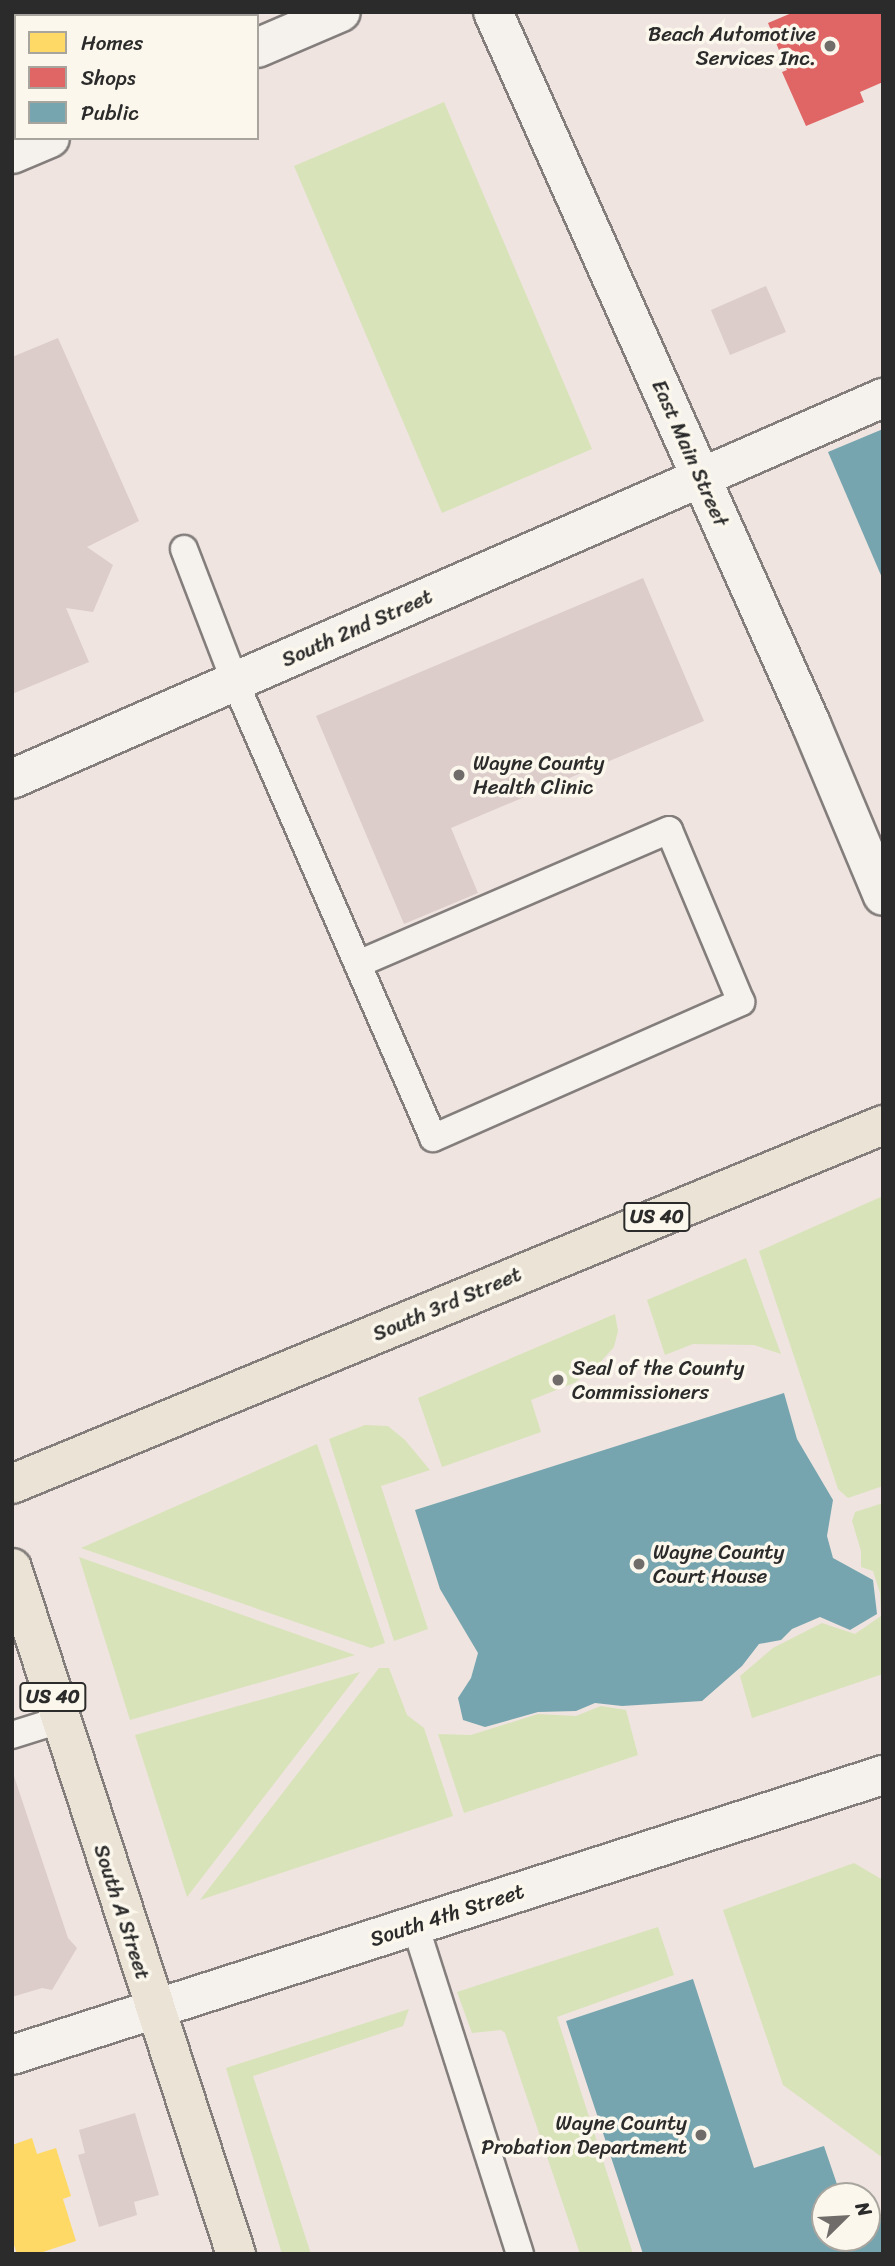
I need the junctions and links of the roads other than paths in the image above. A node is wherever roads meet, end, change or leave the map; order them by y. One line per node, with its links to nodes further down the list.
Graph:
1 (341, 12): 3 (street)
2 (493, 12): 7 (street, East Main Street)
3 (259, 47)
4 (45, 140): 5 (street)
5 (12, 154)
6 (883, 398): 7 (street, South 2nd Street)
7 (702, 479): 9 (street, South 2nd Street); 11 (street, East Main Street)
8 (184, 550): 9 (lane)
9 (235, 682): 10 (street, South 2nd Street); 12 (lane)
10 (12, 779)
11 (883, 896)
12 (358, 964): 12 (lane)
13 (883, 1125): 14 (main road, South 3rd Street / US 40)
14 (12, 1484)
15 (12, 1569): 16 (main road, South A Street / US 40)
16 (60, 1720): 17 (lane); 20 (main road, South A Street / US 40)
17 (12, 1735)
18 (883, 1775): 19 (street, South 4th Street)
19 (415, 1926): 20 (street, South 4th Street); 23 (lane)
20 (154, 2008): 21 (street, South 4th Street); 22 (main road, South A Street / US 40)
21 (12, 2055)
22 (236, 2254)
23 (520, 2254)

